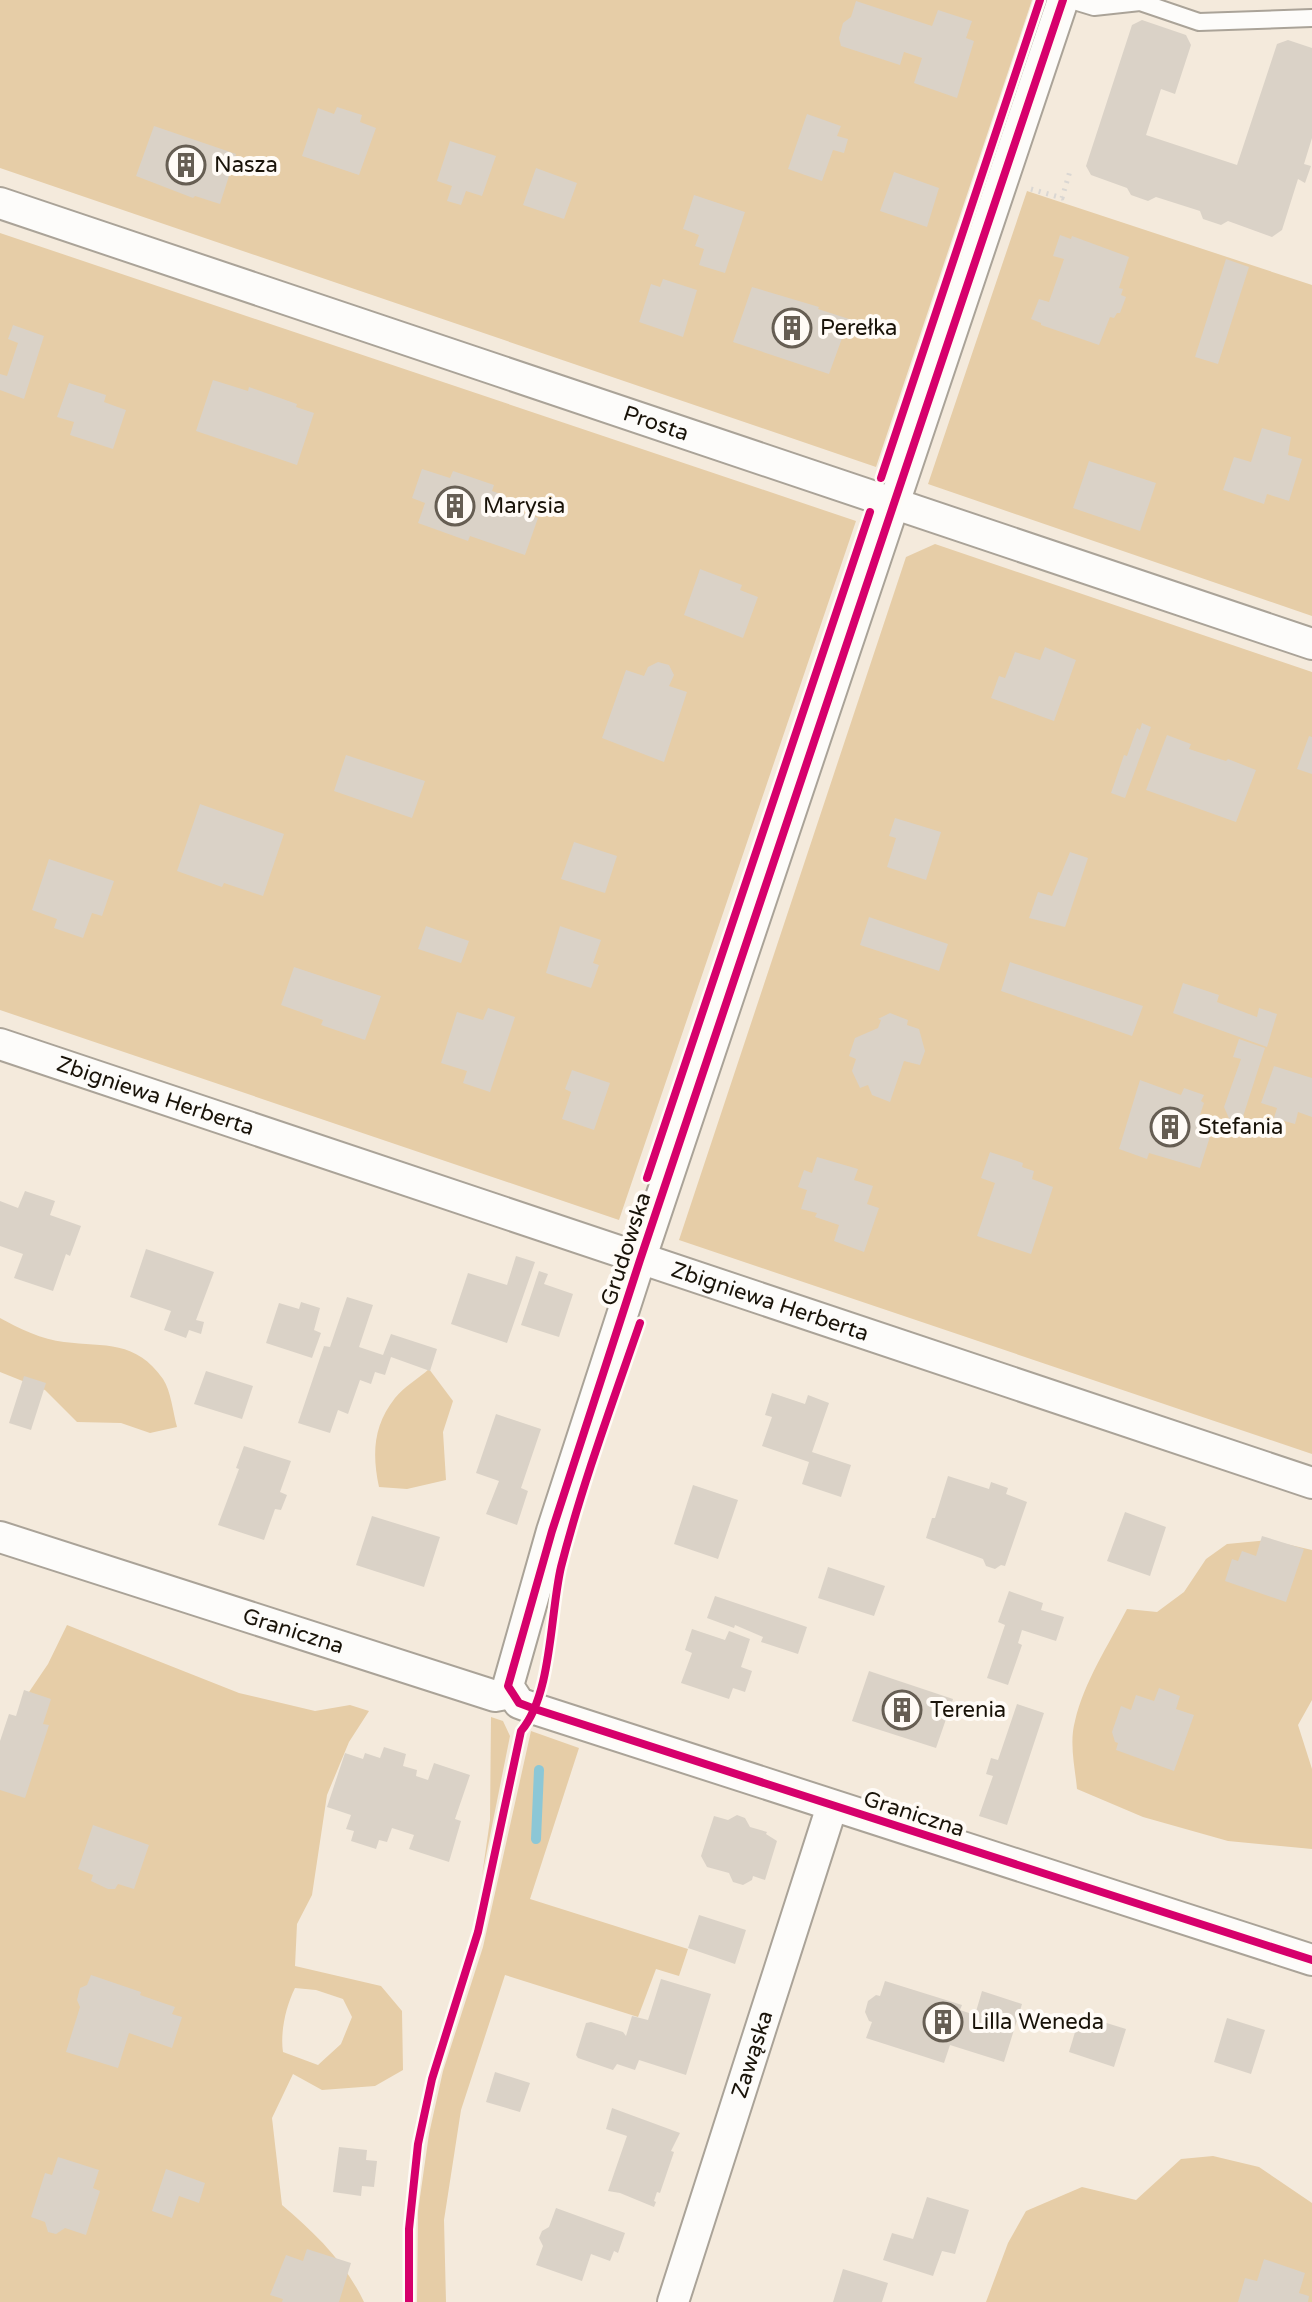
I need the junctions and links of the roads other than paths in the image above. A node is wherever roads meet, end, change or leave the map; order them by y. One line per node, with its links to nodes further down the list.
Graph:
1 (1063, 0): 5 (street, Grudowska)
2 (1071, 0): 3 (lane)
3 (1312, 18)
4 (0, 203): 5 (street, Prosta)
5 (895, 502): 6 (street, Prosta); 8 (street, Grudowska)
6 (1312, 644)
7 (0, 1044): 8 (street, Zbigniewa Herberta)
8 (640, 1260): 9 (street, Zbigniewa Herberta); 11 (street, Grudowska)
9 (1312, 1483)
10 (0, 1537): 11 (street, Graniczna)
11 (511, 1693): 12 (street, Graniczna)
12 (832, 1806): 13 (street, Graniczna); 14 (street, Zawąska)
13 (1312, 1960)
14 (673, 2302)

